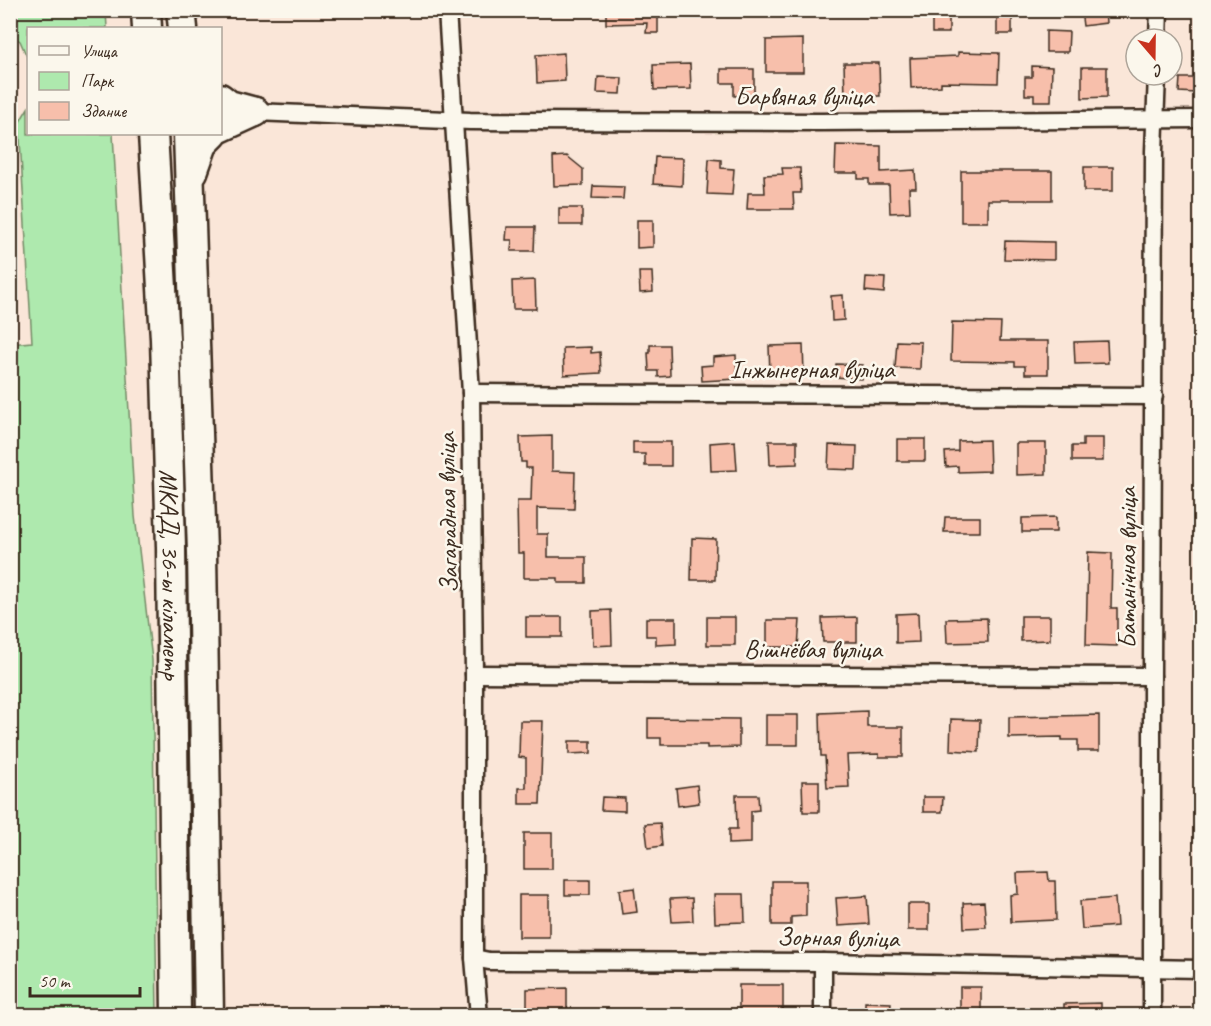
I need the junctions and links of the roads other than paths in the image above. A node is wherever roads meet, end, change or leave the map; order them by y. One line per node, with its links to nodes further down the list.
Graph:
1 (146, 10): 5 (highway)
2 (181, 10): 6 (highway)
3 (447, 10): 12 (street, Загарадная вуліца)
4 (1159, 10): 7 (street)
5 (147, 27)
6 (183, 27)
7 (1158, 27)
8 (1156, 87): 13 (street, Батанічная вуліца)
9 (222, 99): 10 (highway)
10 (255, 112): 12 (street, Барвяная вуліца); 14 (highway)
11 (1200, 119): 13 (street, Барвяная вуліца)
12 (453, 120): 13 (street, Барвяная вуліца); 19 (street, Загарадная вуліца)
13 (1155, 121): 20 (street, Батанічная вуліца)
14 (222, 127)
15 (153, 135): 27 (highway, МКАД, 36-ы кіламетр)
16 (188, 135): 18 (highway, МКАД, 36-ы кіламетр)
17 (212, 135): 18 (highway)
18 (190, 180): 28 (highway, МКАД, 36-ы кіламетр)
19 (471, 393): 20 (street, Інжынерная вуліца); 21 (street, Загарадная вуліца)
20 (1154, 396): 22 (street, Батанічная вуліца)
21 (474, 674): 22 (street, Вішнёвая вуліца); 23 (street, Загарадная вуліца)
22 (1152, 676): 25 (street, Батанічная вуліца)
23 (474, 958): 24 (street, Зорная вуліца); 29 (street, Загарадная вуліца)
24 (823, 962): 25 (street, Зорная вуліца); 30 (street)
25 (1152, 968): 26 (street, Зорная вуліца); 31 (street, Батанічная вуліца)
26 (1200, 969)
27 (176, 1016)
28 (209, 1016)
29 (479, 1016)
30 (823, 1016)
31 (1152, 1016)

